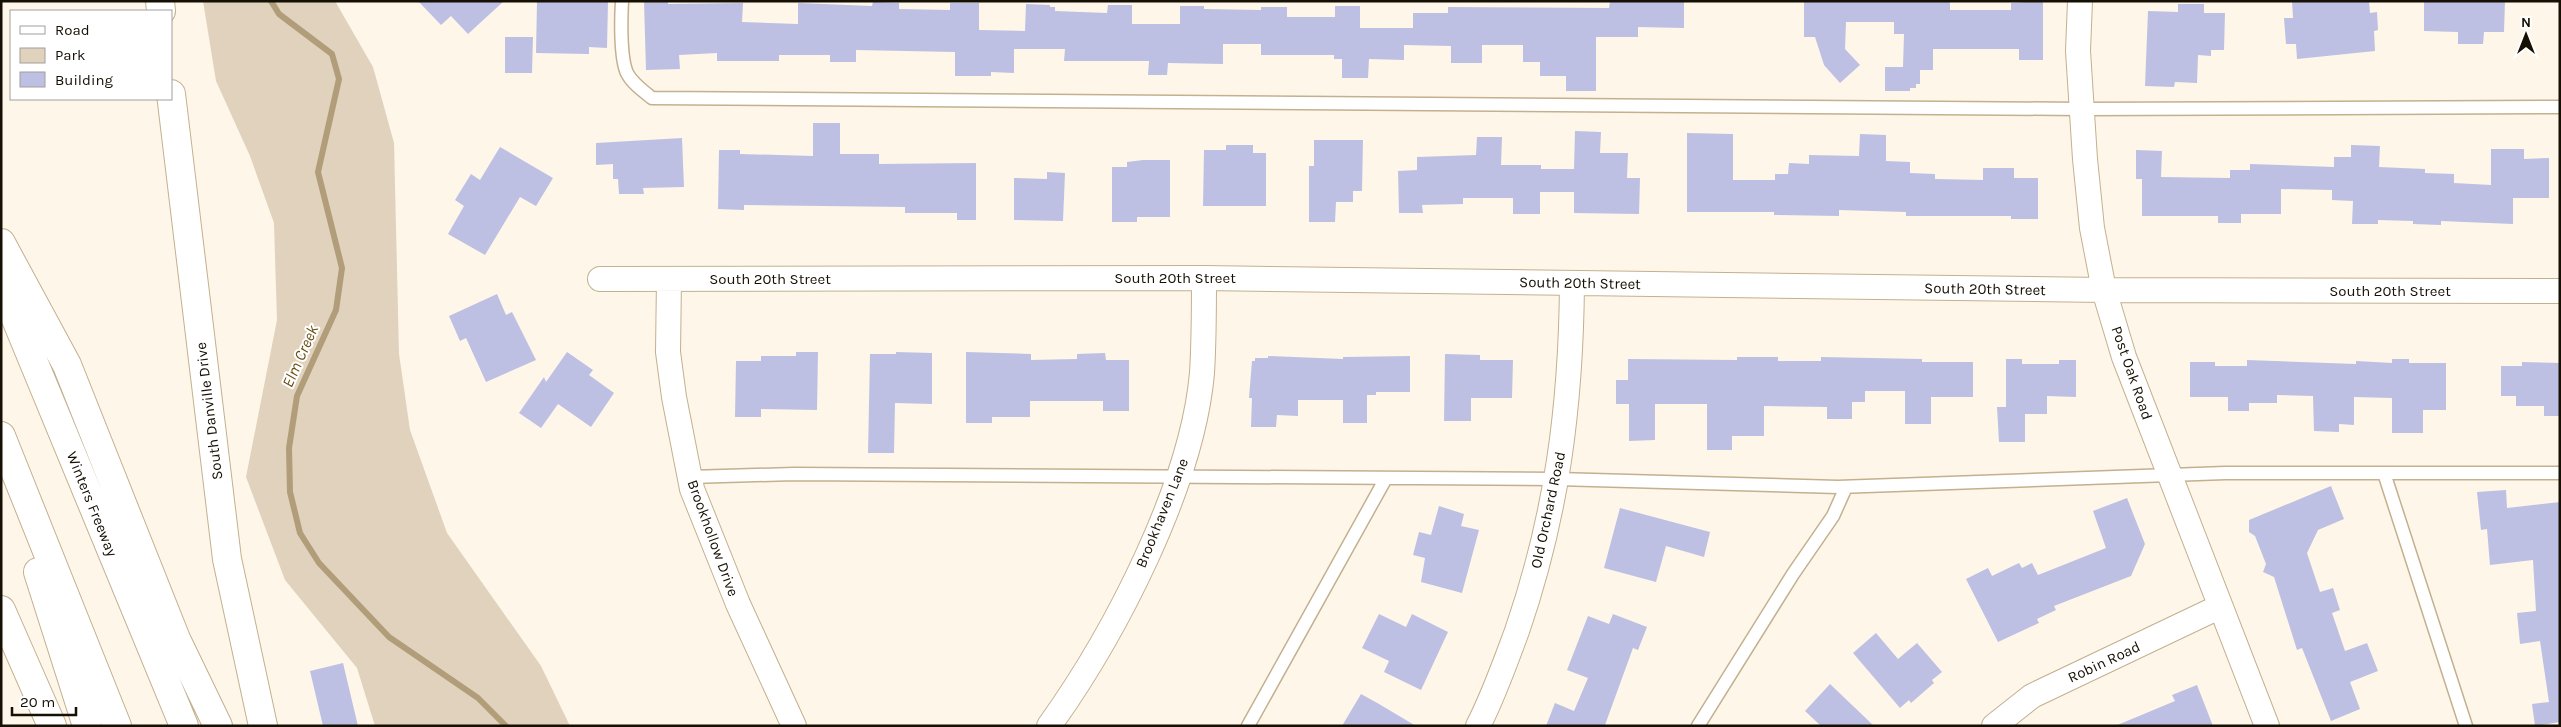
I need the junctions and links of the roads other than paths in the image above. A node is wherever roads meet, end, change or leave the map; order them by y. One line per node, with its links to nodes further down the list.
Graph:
1 (622, 1): 5 (lane)
2 (2080, 1): 5 (street, Post Oak Road)
3 (172, 100): 31 (main road, South Danville Drive)
4 (2560, 106): 5 (lane)
5 (2082, 108): 12 (street, Post Oak Road)
6 (1, 244): 30 (main road)
7 (1204, 278): 9 (street, South 20th Street); 11 (street, South 20th Street); 19 (street, Brookhaven Lane)
8 (600, 279): 9 (street, South 20th Street)
9 (669, 279): 20 (street, Brookhollow Drive)
10 (1, 282): 29 (main road, Winters Freeway)
11 (1572, 283): 12 (street, South 20th Street); 22 (street, Old Orchard Road)
12 (2104, 290): 13 (street, South 20th Street); 18 (street, Post Oak Road)
13 (2560, 291)
14 (1, 436): 28 (main road)
15 (1, 466): 27 (main road)
16 (2384, 473): 17 (lane); 18 (lane); 39 (lane)
17 (2560, 473)
18 (2169, 475): 23 (lane); 24 (street, Post Oak Road)
19 (1178, 476): 20 (lane); 21 (lane); 33 (street, Brookhaven Lane)
20 (690, 477): 32 (street, Brookhollow Drive)
21 (1386, 478): 22 (lane); 34 (lane)
22 (1557, 479): 23 (lane); 35 (street, Old Orchard Road)
23 (1846, 487): 36 (lane)
24 (2220, 606): 37 (street, Robin Road); 38 (street, Post Oak Road)
25 (1, 610): 26 (main road)
26 (52, 726)
27 (87, 726)
28 (117, 726)
29 (184, 726)
30 (218, 726)
31 (263, 726)
32 (794, 726)
33 (1049, 726)
34 (1248, 726)
35 (1478, 726)
36 (1698, 726)
37 (1994, 726)
38 (2267, 726)
39 (2466, 726)

